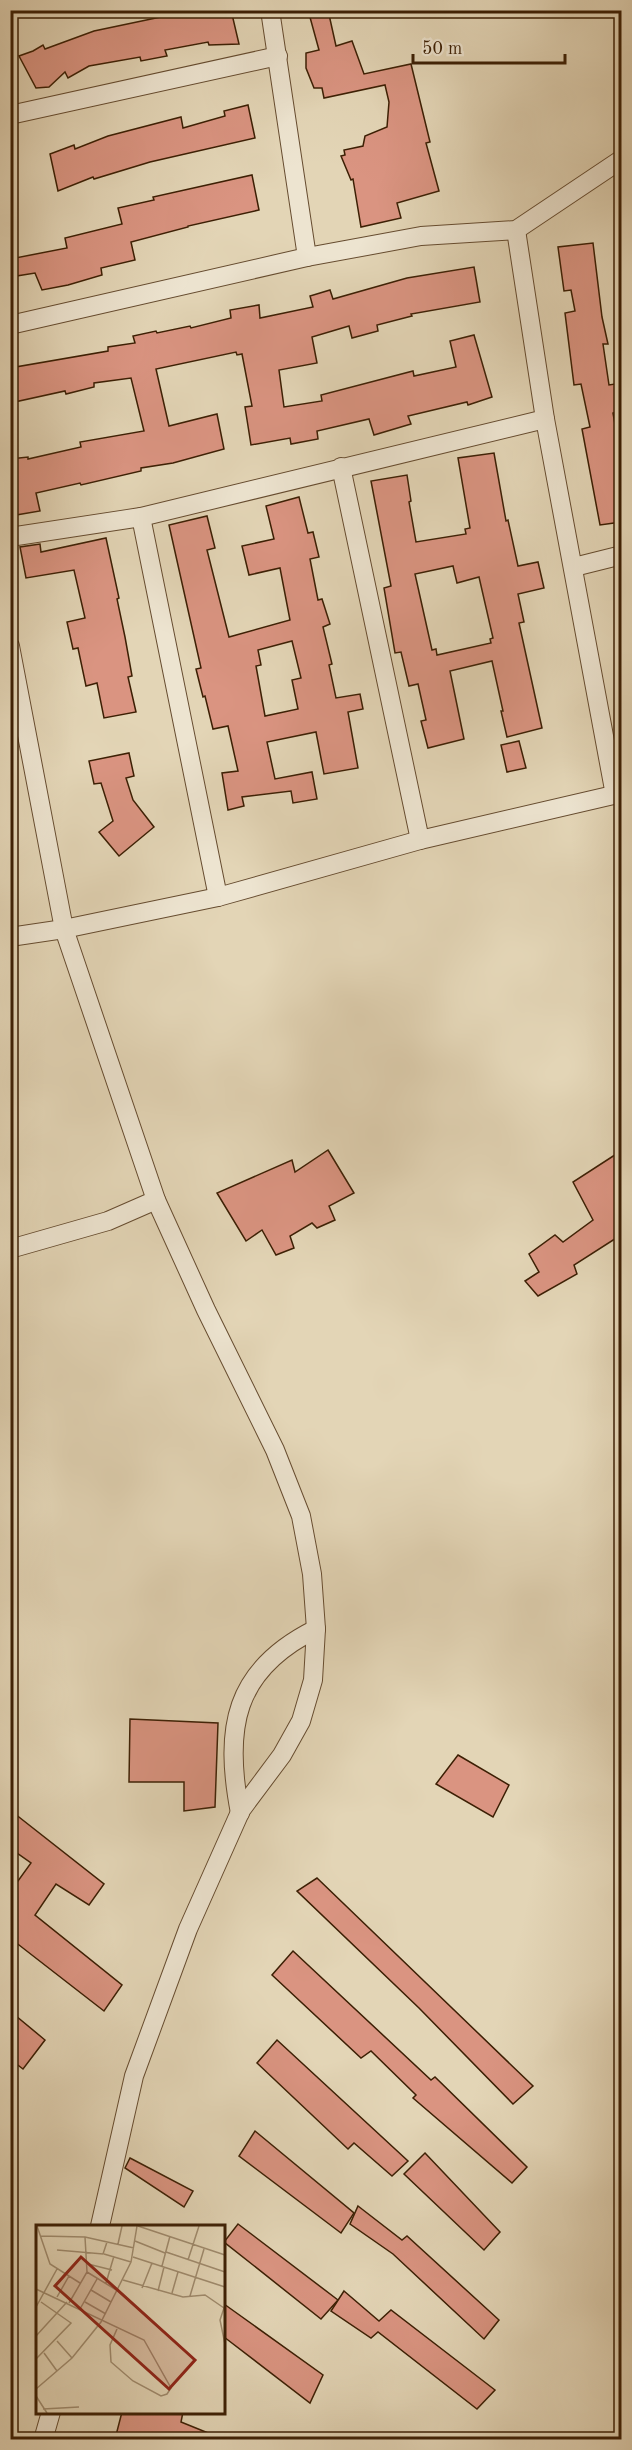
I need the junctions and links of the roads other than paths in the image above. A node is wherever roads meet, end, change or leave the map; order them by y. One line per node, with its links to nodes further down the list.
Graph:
1 (270, 10): 2 (street)
2 (278, 56): 3 (street); 6 (street)
3 (10, 115)
4 (621, 159): 5 (street)
5 (516, 230): 6 (street); 8 (street)
6 (307, 257): 7 (street)
7 (10, 325)
8 (545, 419): 9 (street); 13 (street)
9 (341, 467): 10 (street); 16 (street)
10 (141, 517): 11 (street); 17 (street)
11 (10, 537)
12 (621, 555): 13 (street)
13 (574, 567): 15 (street)
14 (10, 646): 18 (street)
15 (618, 794): 16 (street)
16 (420, 840): 17 (street)
17 (218, 897): 18 (street)
18 (64, 929): 19 (street); 20 (street)
19 (10, 937)
20 (156, 1200): 21 (street); 22 (street)
21 (10, 1249)
22 (316, 1629): 23 (street); 23 (street)
23 (240, 1813): 24 (street)
24 (100, 2225)
25 (50, 2414): 26 (street)
26 (43, 2439)

